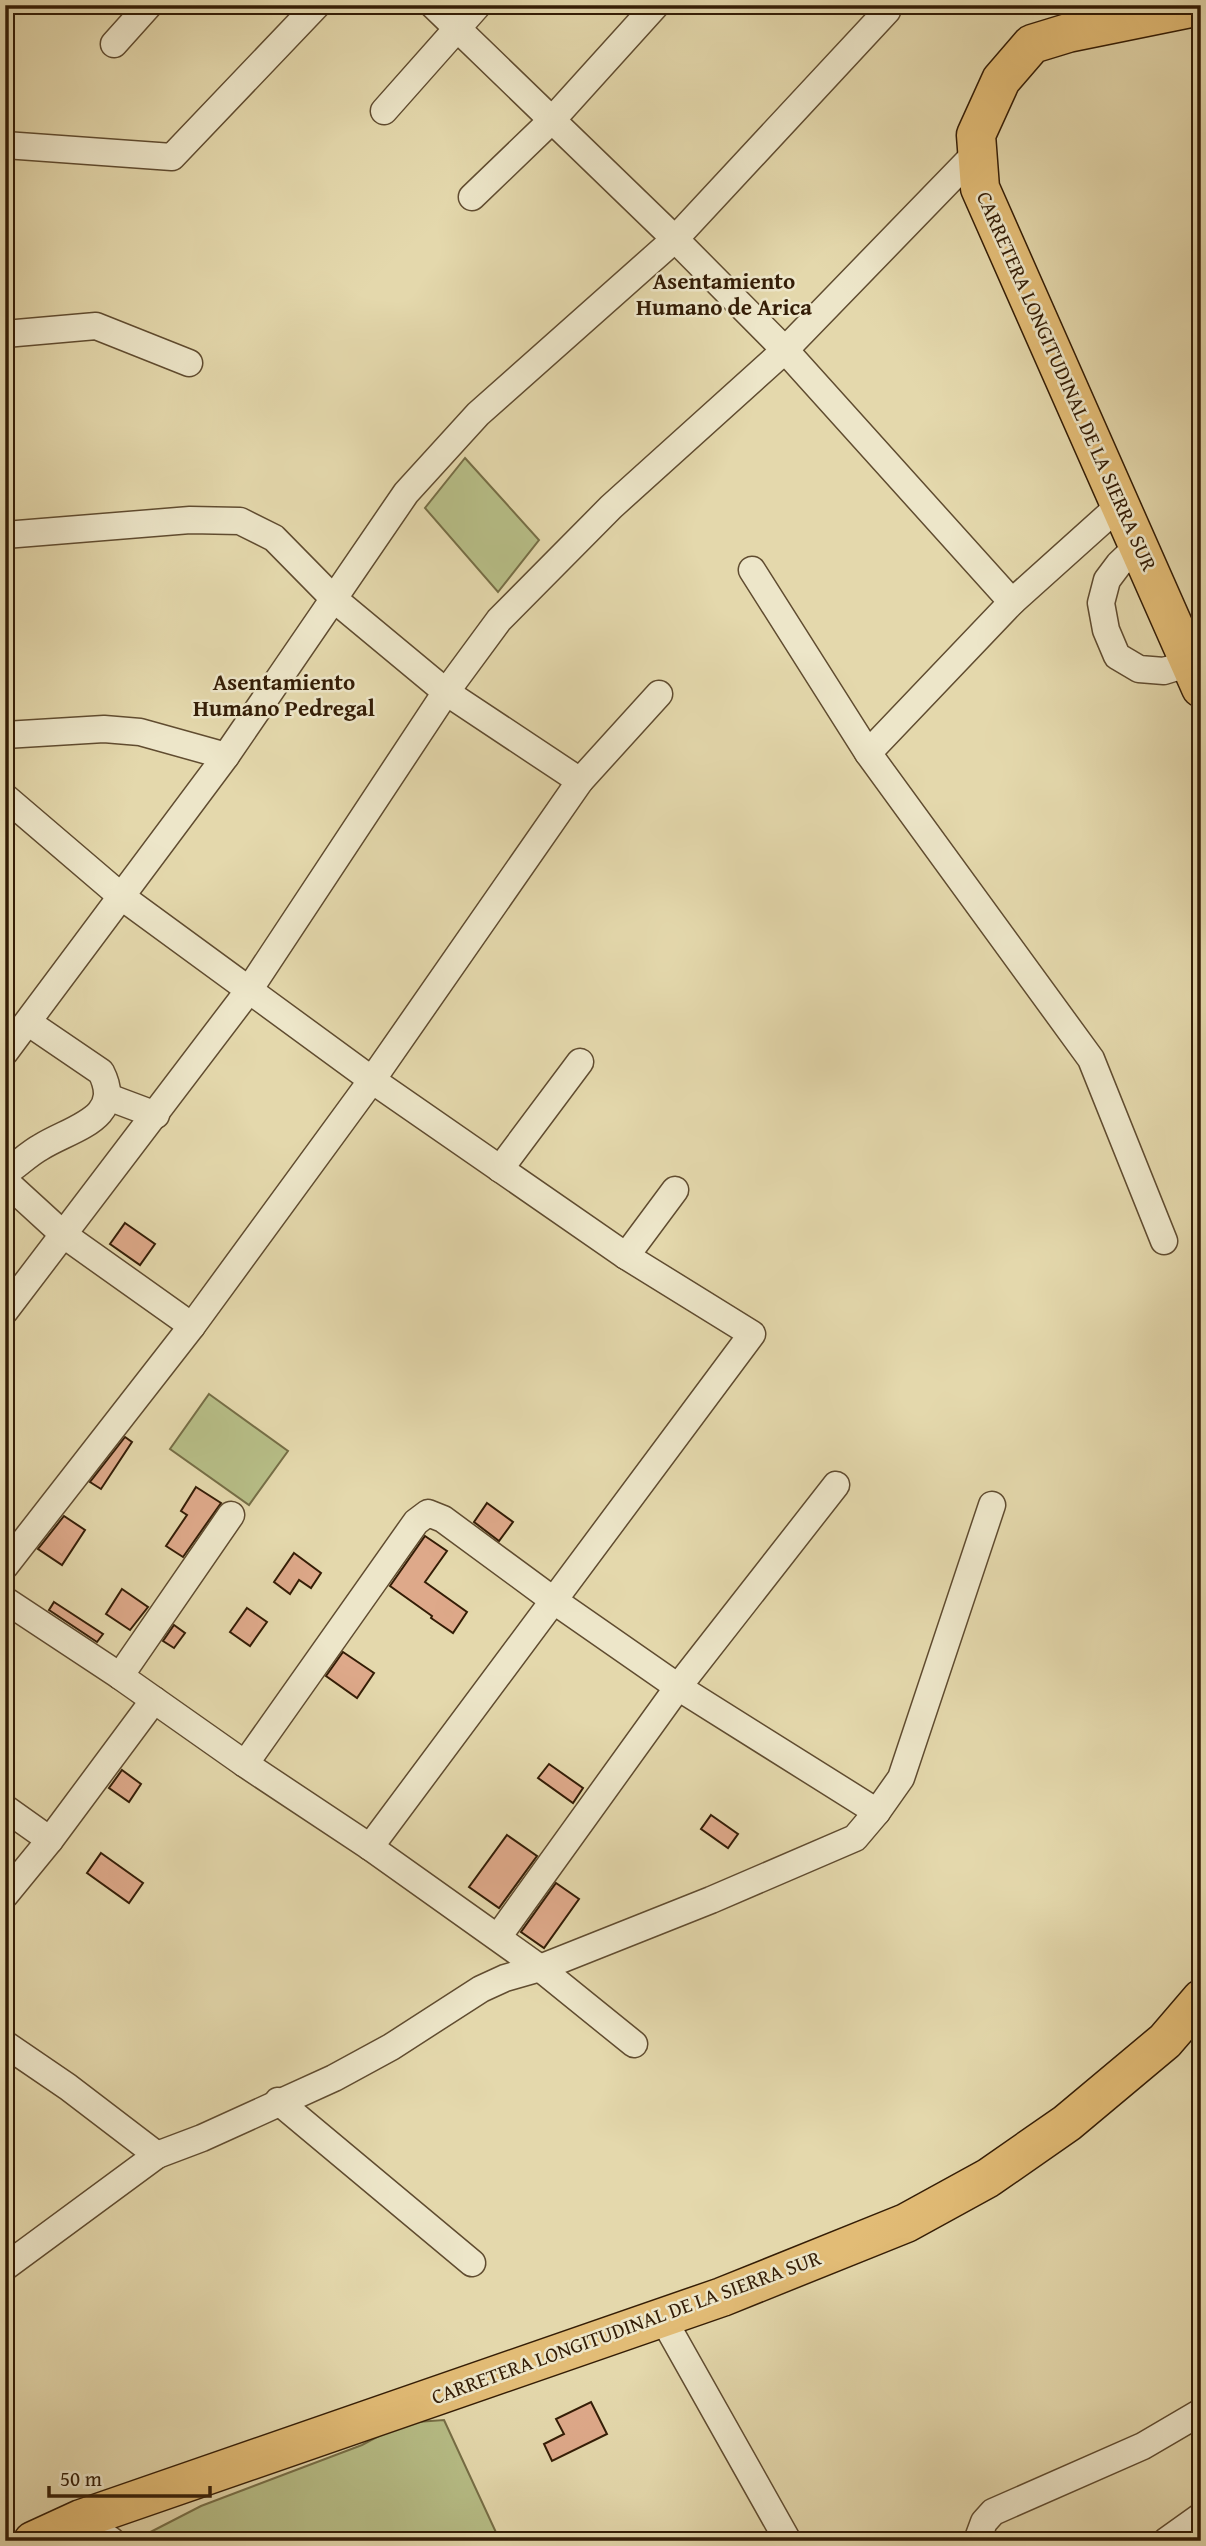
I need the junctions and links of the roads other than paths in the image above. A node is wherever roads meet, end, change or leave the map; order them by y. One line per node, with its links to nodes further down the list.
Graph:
1 (149, 5): 10 (street)
2 (317, 5): 13 (street)
3 (433, 5): 9 (street)
4 (478, 5): 9 (street)
5 (656, 5): 12 (street)
6 (1201, 6): 8 (highway, CARRETERA LONGITUDINAL DE LA SIERRA SUR)
7 (887, 11): 16 (street)
8 (1092, 16): 14 (highway, CARRETERA LONGITUDINAL DE LA SIERRA SUR)
9 (457, 28): 11 (street); 12 (street)
10 (114, 44)
11 (384, 111)
12 (552, 120): 15 (street); 16 (street)
13 (5, 145)
14 (976, 153): 18 (street); 20 (highway, CARRETERA LONGITUDINAL DE LA SIERRA SUR)
15 (472, 197)
16 (675, 239): 18 (street); 24 (street)
17 (5, 334): 19 (street)
18 (785, 350): 25 (street); 27 (street)
19 (189, 362)
20 (1120, 505): 22 (highway, CARRETERA LONGITUDINAL DE LA SIERRA SUR); 25 (street)
21 (5, 535): 24 (street)
22 (1138, 545): 26 (highway, CARRETERA LONGITUDINAL DE LA SIERRA SUR); 26 (street)
23 (752, 570): 30 (street)
24 (334, 599): 27 (street); 31 (street)
25 (1012, 602): 30 (street)
26 (1195, 676)
27 (446, 692): 32 (street); 35 (street)
28 (659, 694): 32 (street)
29 (5, 735): 31 (street)
30 (868, 752): 47 (street)
31 (226, 756): 34 (street)
32 (580, 781): 39 (street)
33 (5, 797): 34 (street)
34 (122, 897): 35 (street); 36 (street)
35 (248, 989): 39 (street); 41 (street)
36 (29, 1023): 37 (street); 40 (street)
37 (5, 1052)
38 (580, 1062): 42 (street)
39 (372, 1080): 42 (street); 50 (street)
40 (108, 1097): 41 (street); 43 (street)
41 (156, 1115): 46 (street)
42 (500, 1169): 48 (street)
43 (5, 1173)
44 (5, 1181): 46 (street)
45 (675, 1190): 48 (street)
46 (64, 1235): 49 (street); 50 (street)
47 (1164, 1241)
48 (626, 1256): 56 (street)
49 (5, 1311)
50 (192, 1326): 54 (street)
51 (836, 1485): 58 (street)
52 (992, 1505): 62 (street)
53 (231, 1515): 57 (street)
54 (5, 1566)
55 (5, 1600): 57 (street)
56 (553, 1600): 58 (street); 60 (street); 64 (street)
57 (120, 1676): 59 (street)
58 (678, 1687): 62 (street); 66 (street)
59 (154, 1700): 60 (street); 63 (street)
60 (245, 1764): 64 (street)
61 (5, 1808): 63 (street)
62 (877, 1812): 67 (street)
63 (50, 1840): 65 (street)
64 (370, 1847): 66 (street)
65 (5, 1895)
66 (498, 1937): 67 (street)
67 (540, 1968): 70 (street); 71 (street)
68 (1201, 1999): 75 (highway, CARRETERA LONGITUDINAL DE LA SIERRA SUR)
69 (5, 2044): 72 (street)
70 (635, 2044)
71 (278, 2101): 72 (street); 73 (street)
72 (157, 2155): 74 (street)
73 (472, 2263)
74 (5, 2267)
75 (662, 2317): 78 (highway, CARRETERA LONGITUDINAL DE LA SIERRA SUR); 81 (street)
76 (1201, 2412): 82 (street)
77 (1201, 2516): 83 (street)
78 (81, 2519): 79 (highway, CARRETERA LONGITUDINAL DE LA SIERRA SUR); 80 (street)
79 (33, 2541)
80 (112, 2541)
81 (788, 2541)
82 (977, 2541)
83 (1166, 2541)

